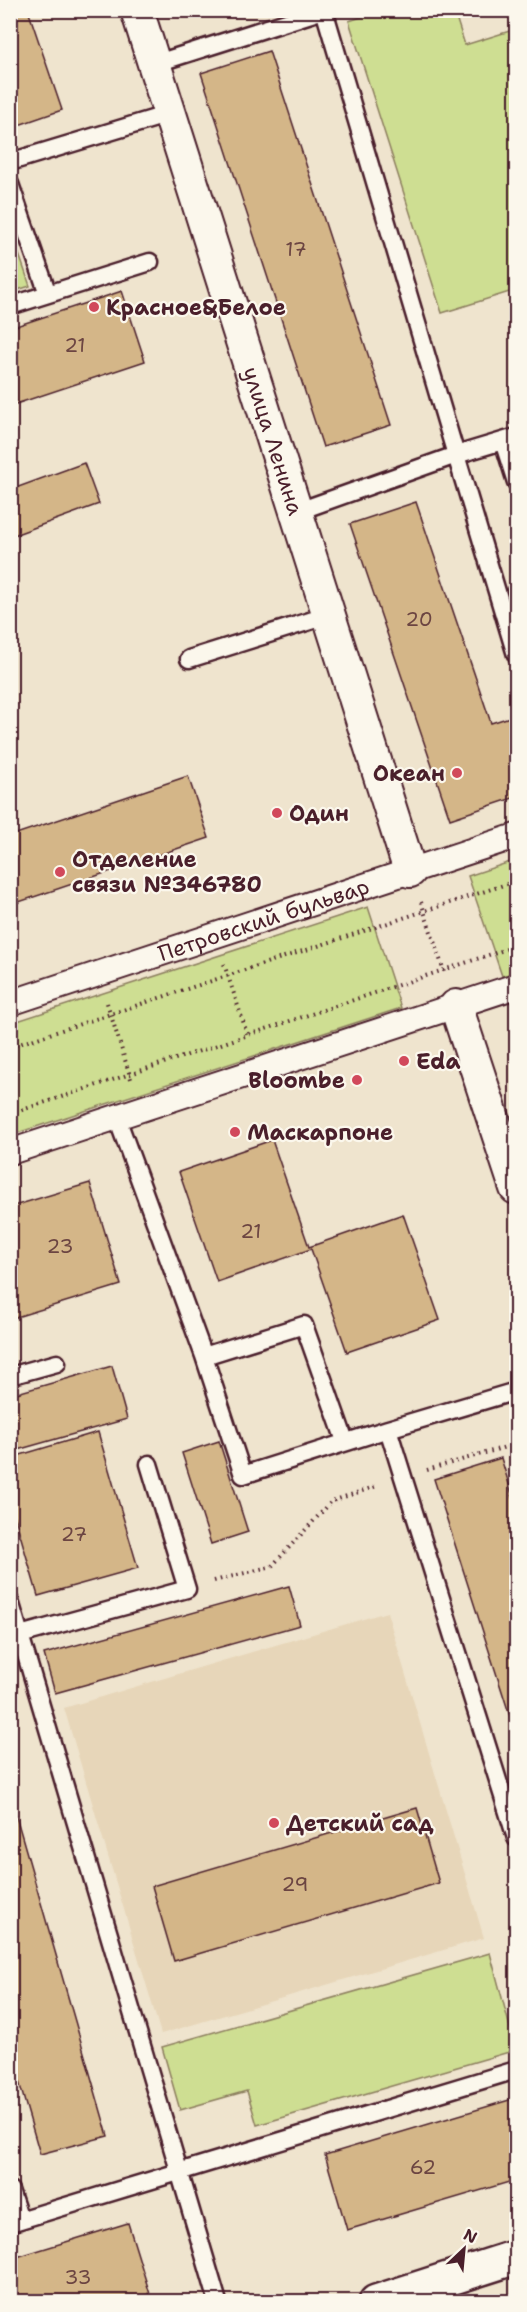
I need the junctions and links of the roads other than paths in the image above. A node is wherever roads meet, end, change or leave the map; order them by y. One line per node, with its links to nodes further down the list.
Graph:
1 (136, 10): 3 (street, улица Ленина)
2 (324, 10): 3 (lane); 11 (lane)
3 (154, 64): 4 (street, улица Ленина)
4 (169, 114): 5 (lane); 13 (street, улица Ленина)
5 (10, 162)
6 (10, 184): 8 (lane)
7 (150, 262): 8 (lane)
8 (48, 294): 9 (lane)
9 (10, 306)
10 (510, 439): 11 (lane); 12 (lane)
11 (456, 455): 13 (lane); 15 (lane)
12 (516, 482)
13 (296, 512): 14 (street, улица Ленина)
14 (329, 615): 16 (lane); 18 (street, улица Ленина)
15 (516, 655)
16 (189, 659)
17 (516, 836): 18 (street, Петровский бульвар)
18 (410, 871): 20 (street, Петровский бульвар)
19 (516, 986): 21 (street)
20 (10, 1003)
21 (456, 1006): 22 (street); 24 (street)
22 (117, 1118): 23 (street); 25 (lane)
23 (10, 1152)
24 (516, 1183)
25 (204, 1356): 30 (lane); 30 (lane)
26 (57, 1363): 27 (lane)
27 (10, 1376)
28 (516, 1391): 29 (lane)
29 (388, 1429): 30 (lane); 34 (lane)
30 (345, 1441)
31 (148, 1464): 33 (lane)
32 (10, 1601): 33 (lane)
33 (21, 1635): 36 (lane)
34 (516, 1838)
35 (516, 2070): 36 (lane)
36 (180, 2172): 38 (lane); 40 (lane)
37 (10, 2190): 38 (lane)
38 (15, 2222)
39 (516, 2257): 41 (street)
40 (218, 2301)
41 (376, 2301)

